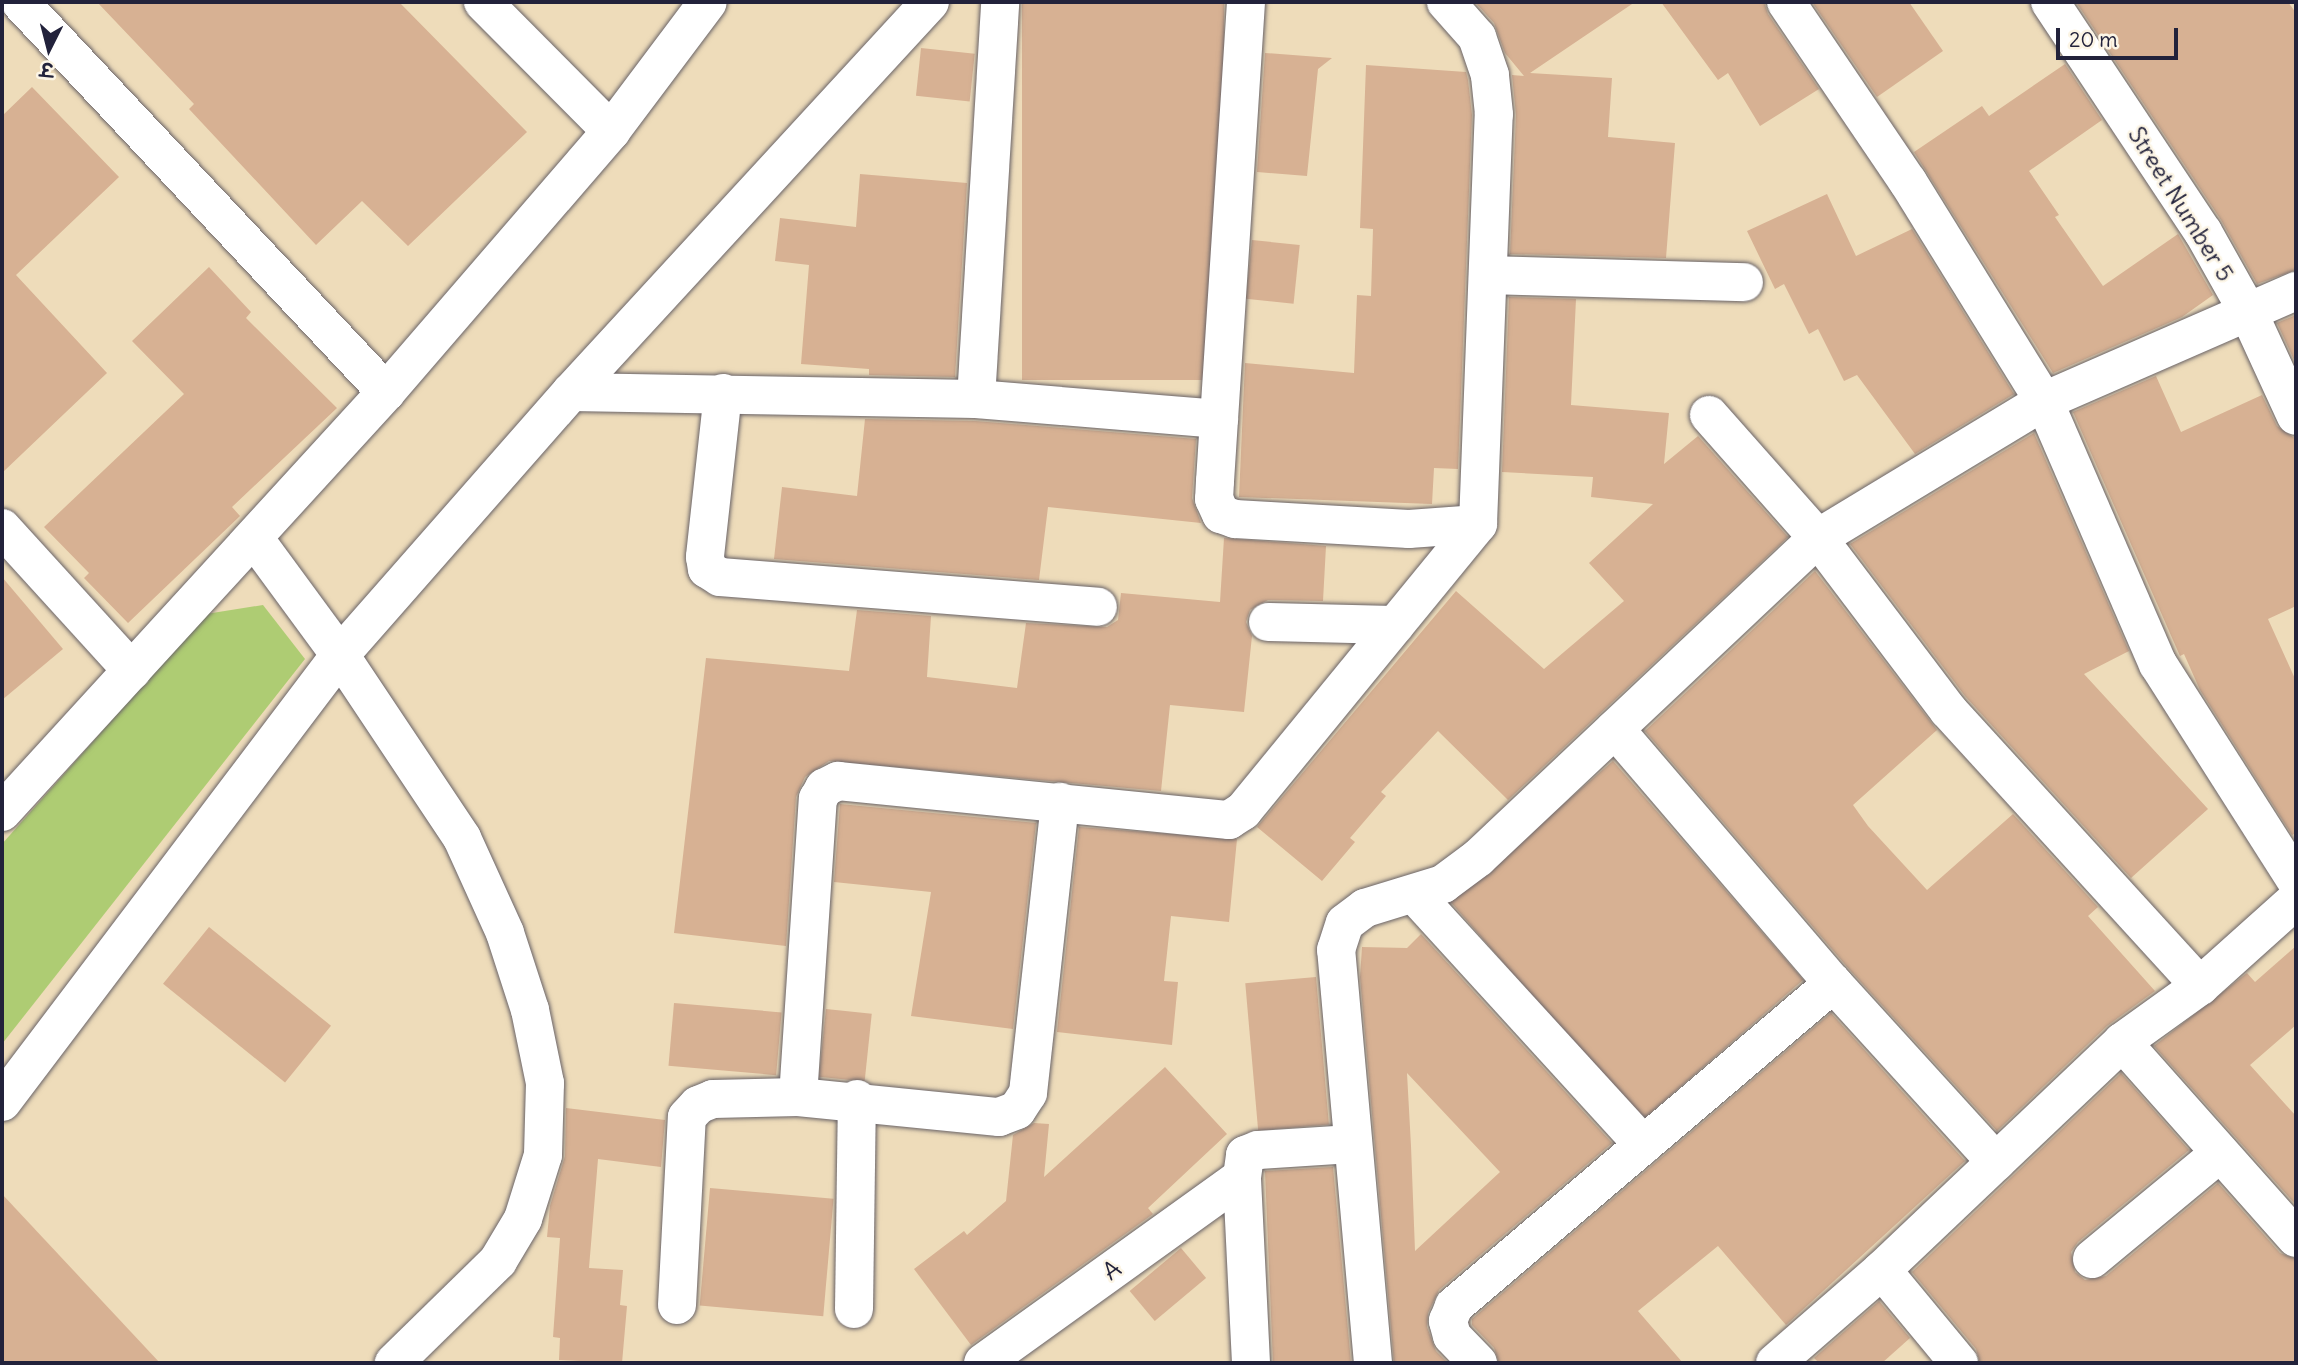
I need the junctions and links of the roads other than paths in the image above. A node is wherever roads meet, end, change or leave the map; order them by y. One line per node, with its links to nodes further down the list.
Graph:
1 (20, 2): 15 (street)
2 (483, 2): 10 (street)
3 (708, 2): 10 (street)
4 (930, 2): 16 (street)
5 (1000, 2): 18 (street)
6 (1246, 2): 22 (street)
7 (1446, 2): 11 (street)
8 (1786, 2): 19 (street)
9 (2050, 2): 14 (street, Street Number 5)
10 (611, 131): 15 (street)
11 (1488, 275): 12 (street); 23 (street)
12 (1744, 282)
13 (2296, 291): 14 (street)
14 (2249, 314): 19 (street); 21 (street, Street Number 5)
15 (386, 392): 25 (street)
16 (571, 392): 17 (street); 30 (street)
17 (723, 393): 18 (street); 27 (street)
18 (976, 400): 22 (street)
19 (2044, 401): 26 (street); 35 (street)
20 (1709, 415): 26 (street)
21 (2296, 416)
22 (1219, 419): 23 (street)
23 (1478, 524): 29 (street)
24 (2, 528): 31 (street)
25 (254, 538): 30 (street); 31 (street)
26 (1818, 538): 32 (street); 39 (street)
27 (1098, 607)
28 (1268, 622): 29 (street)
29 (1395, 625): 33 (street)
30 (340, 655): 43 (street); 54 (street)
31 (132, 671): 34 (street)
32 (1615, 729): 36 (street); 38 (street)
33 (1060, 802): 41 (street); 42 (street)
34 (2, 812)
35 (2296, 881)
36 (1416, 896): 44 (street); 45 (street)
37 (2296, 900): 39 (street)
38 (1833, 983): 45 (street); 47 (street)
39 (2200, 986): 40 (street)
40 (2122, 1042): 46 (street); 47 (street)
41 (798, 1097): 42 (street); 52 (street)
42 (857, 1099): 53 (street)
43 (2, 1102)
44 (1352, 1144): 48 (street); 57 (street)
45 (1643, 1145): 58 (street)
46 (2220, 1153): 49 (street); 50 (street)
47 (1996, 1162): 51 (street)
48 (1242, 1177): 55 (street, A); 56 (street)
49 (2296, 1238)
50 (2092, 1259)
51 (1882, 1270): 59 (street); 60 (street)
52 (677, 1305)
53 (855, 1309)
54 (394, 1363)
55 (983, 1363)
56 (1251, 1363)
57 (1373, 1363)
58 (1478, 1363)
59 (1775, 1363)
60 (1959, 1363)

